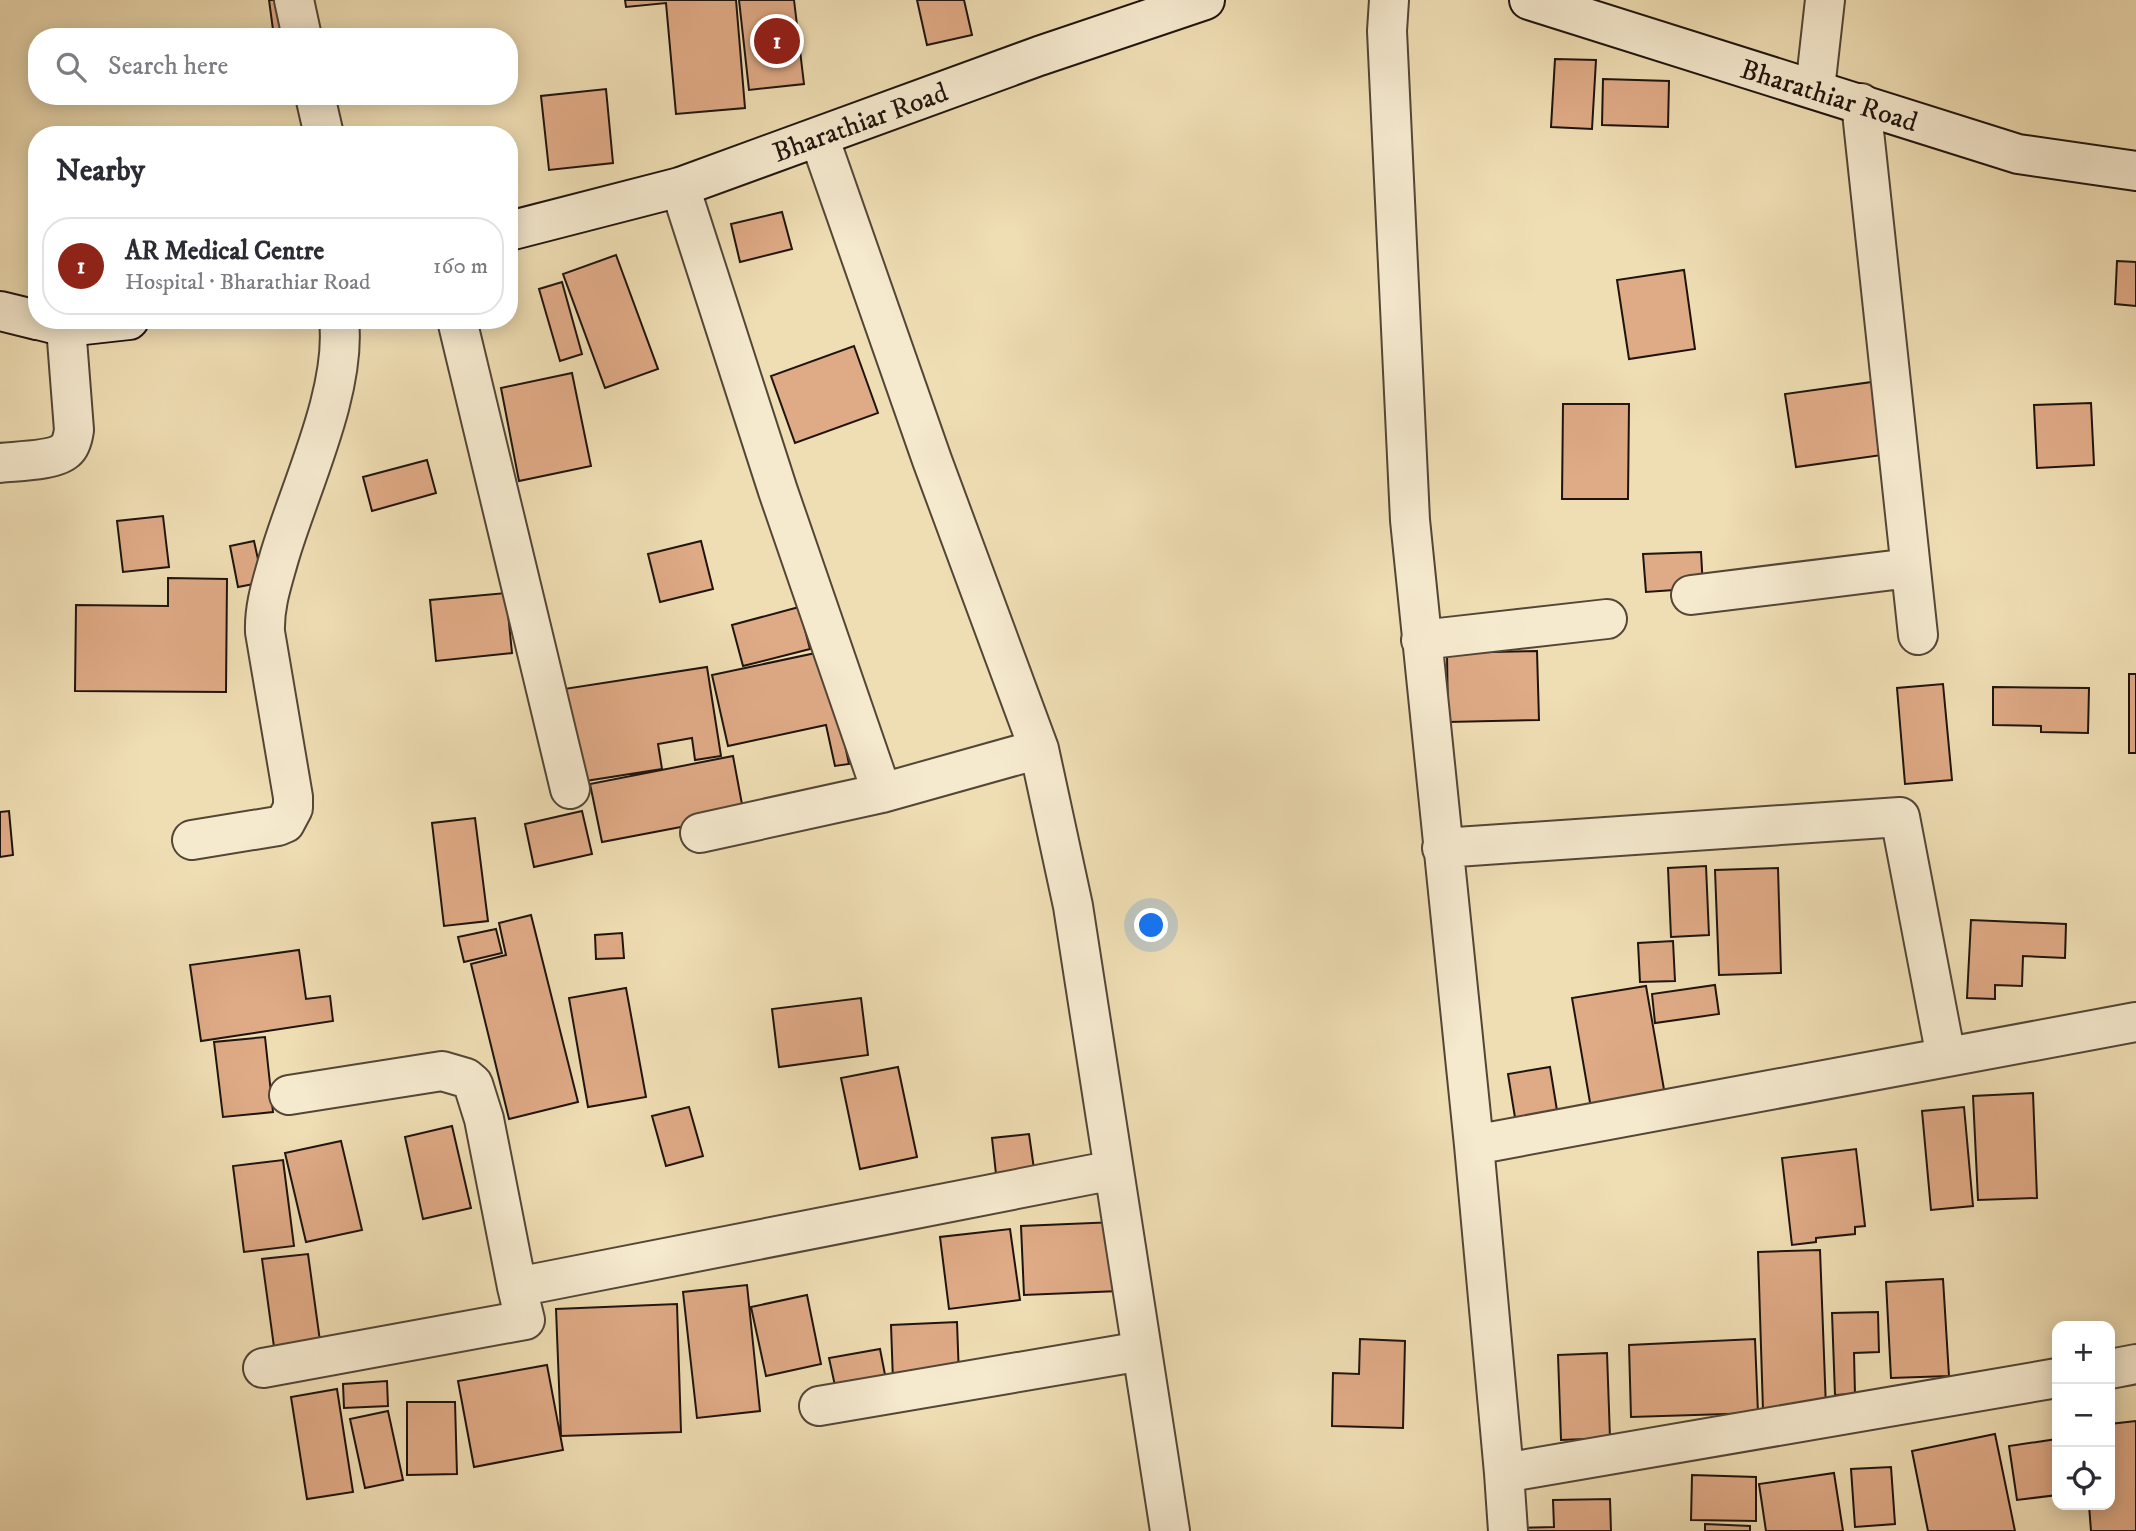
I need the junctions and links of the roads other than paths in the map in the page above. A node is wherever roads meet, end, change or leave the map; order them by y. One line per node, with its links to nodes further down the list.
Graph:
1 (294, 0): 6 (street)
2 (1205, 0): 11 (street, Bharathiar Road)
3 (1389, 0): 25 (street)
4 (1529, 0): 7 (street, Bharathiar Road)
5 (1825, 0): 7 (street)
6 (300, 28)
7 (1815, 89): 8 (street, Bharathiar Road)
8 (1861, 103): 12 (street, Bharathiar Road); 21 (street)
9 (317, 105): 10 (street)
10 (322, 126)
11 (819, 137): 13 (street, Bharathiar Road); 26 (street)
12 (2136, 171)
13 (680, 187): 14 (street, Bharathiar Road); 28 (street)
14 (518, 229)
15 (0, 311): 16 (street)
16 (28, 318)
17 (49, 329): 20 (street)
18 (339, 329): 30 (street)
19 (459, 329): 27 (street)
20 (0, 463)
21 (1910, 568): 22 (street); 24 (street)
22 (1691, 595)
23 (1606, 619): 25 (street)
24 (1917, 635)
25 (1421, 640): 31 (street)
26 (1039, 748): 28 (street); 36 (street)
27 (570, 789)
28 (881, 793): 29 (street)
29 (700, 833)
30 (191, 840)
31 (1442, 848): 33 (street); 35 (street)
32 (2136, 1022): 33 (street)
33 (1946, 1057): 35 (street)
34 (289, 1095): 37 (street)
35 (1474, 1145): 44 (street)
36 (1114, 1170): 37 (street); 38 (street)
37 (517, 1287): 41 (street)
38 (1142, 1351): 43 (street); 45 (street)
39 (2136, 1364): 40 (street)
40 (2115, 1367)
41 (263, 1368)
42 (2052, 1379): 44 (street)
43 (819, 1406)
44 (1504, 1473): 46 (street)
45 (1170, 1531)
46 (1508, 1531)

